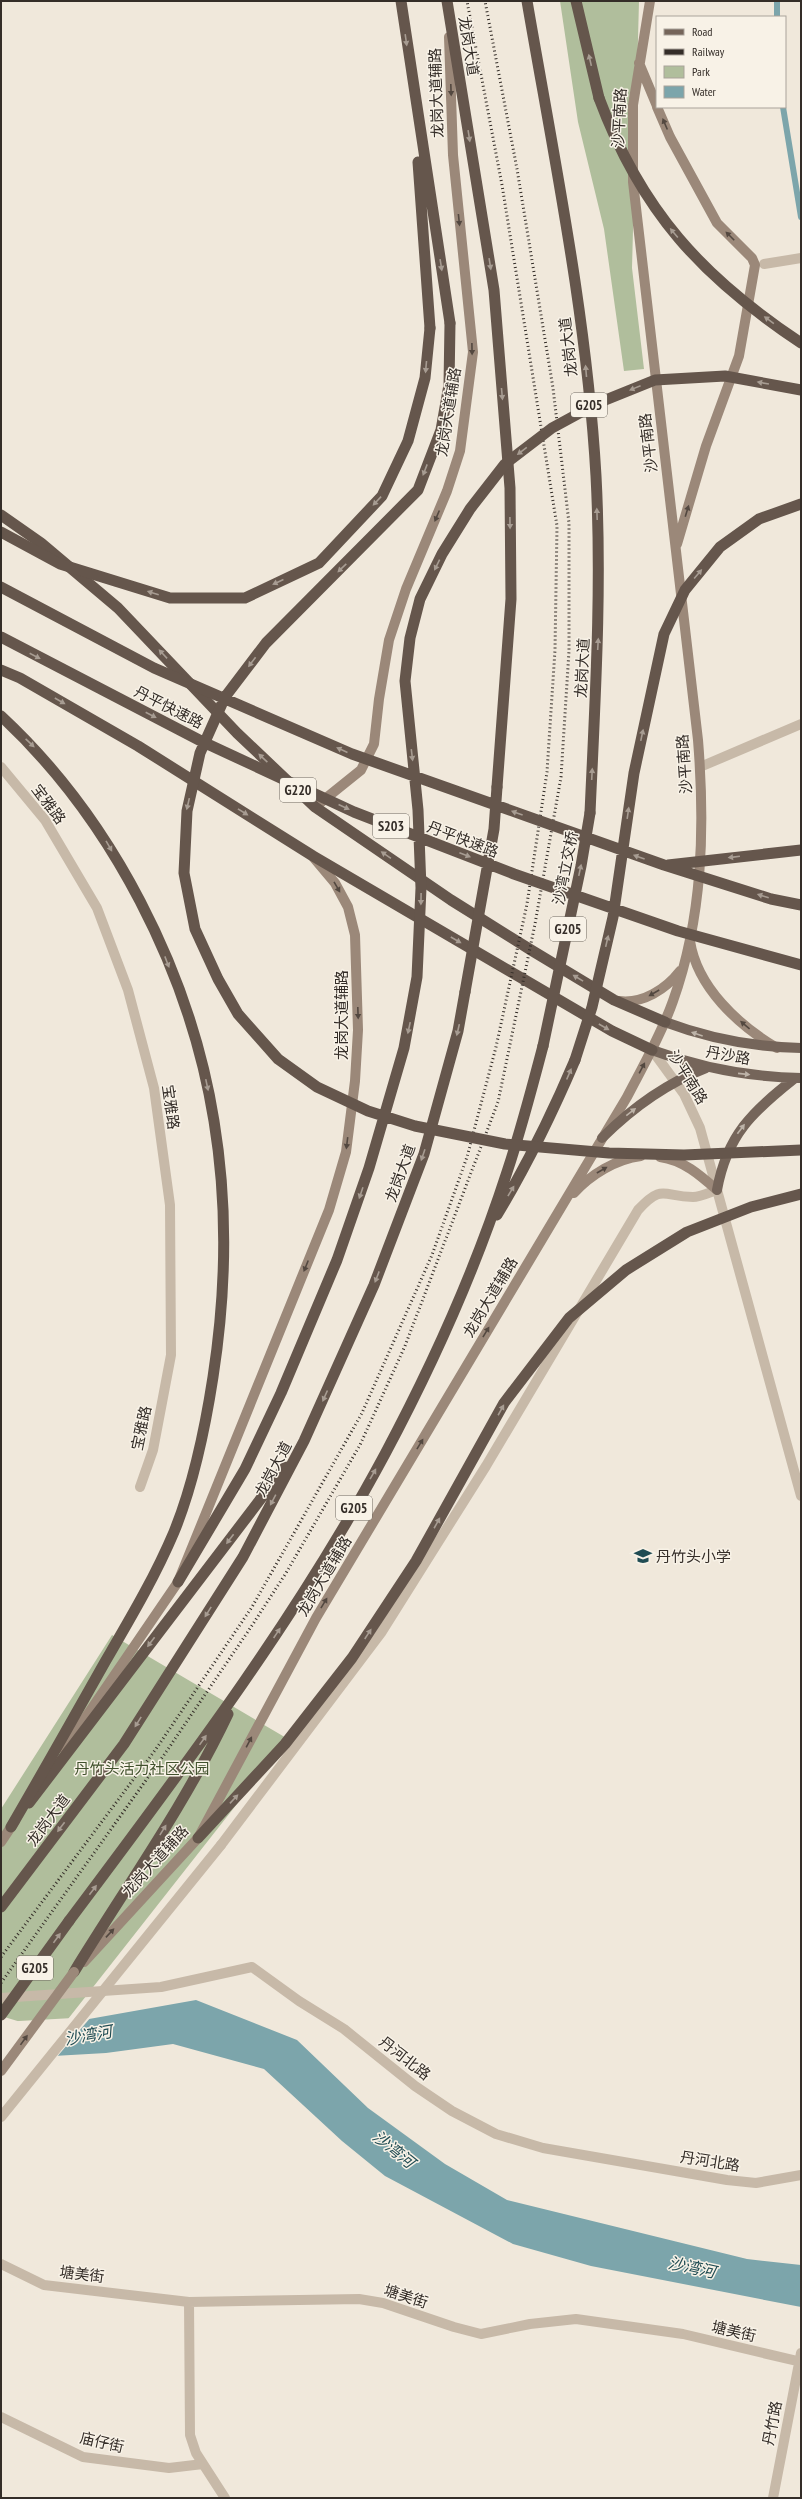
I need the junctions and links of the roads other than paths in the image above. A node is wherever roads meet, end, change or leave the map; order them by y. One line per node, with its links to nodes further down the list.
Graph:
1 (400, 1): 7 (highway, one-way to 7)
2 (527, 1): 26 (highway, 龙岗大道 / G205, one-way to 2)
3 (576, 1): 12 (highway, one-way to 3, bridge)
4 (650, 1): 6 (main road, 沙平南路)
5 (447, 5): 25 (main road, 龙岗大道辅路, one-way to 25); 48 (highway, 龙岗大道, one-way to 48, bridge)
6 (639, 63): 8 (main road); 17 (main road, 沙平南路)
7 (413, 94): 16 (highway, one-way to 16, bridge); 43 (highway, one-way to 43, bridge)
8 (656, 105)
9 (657, 108): 11 (main road, one-way to 9)
10 (801, 258): 11 (street)
11 (760, 265): 17 (main road, one-way to 11)
12 (801, 343)
13 (801, 390): 51 (highway, one-way to 51, bridge)
14 (801, 504): 47 (highway, one-way to 14, bridge)
15 (1, 515): 25 (highway, G220, one-way to 15)
16 (1, 532)
17 (676, 549): 24 (main road, 沙平南路)
18 (1, 587): 29 (highway, 丹平快速路, one-way to 18, bridge)
19 (1, 637): 32 (highway, 丹平快速路 / S203, one-way to 32, bridge)
20 (3, 671): 28 (highway, one-way to 28)
21 (1, 716): 53 (highway, one-way to 53, bridge)
22 (801, 724): 24 (street)
23 (1, 767): 49 (street, 宝雅路)
24 (700, 767): 31 (main road, 沙平南路)
25 (315, 807): 34 (highway, G220, one-way to 25)
26 (590, 813): 47 (highway, 沙湾立交桥 / G205, one-way to 26, bridge)
27 (801, 850): 29 (highway, one-way to 29, bridge)
28 (313, 856): 38 (highway, one-way to 38); 51 (main road, 龙岗大道辅路, one-way to 51)
29 (664, 866): 30 (highway, 丹平快速路, one-way to 29, bridge)
30 (801, 905)
31 (690, 934): 33 (main road, 沙平南路); 36 (main road, one-way to 31)
32 (801, 965)
33 (682, 967): 34 (main road, one-way to 34); 35 (main road, 沙平南路)
34 (614, 1000): 35 (highway, G220)
35 (665, 1022): 36 (main road, 丹沙路, one-way to 35); 38 (main road, 沙平南路)
36 (777, 1048): 37 (main road, 丹沙路)
37 (801, 1048)
38 (652, 1050): 39 (main road, 丹沙路); 41 (street, 沙平南路); 42 (main road, 龙岗大道辅路, one-way to 38)
39 (706, 1068): 40 (main road, 丹沙路, one-way to 40); 41 (main road)
40 (798, 1078): 44 (main road, one-way to 40)
41 (676, 1082): 42 (main road, one-way to 41); 44 (street, 沙平南路)
42 (602, 1138): 46 (main road, 龙岗大道辅路)
43 (801, 1150)
44 (717, 1190): 46 (main road, one-way to 44); 50 (street, 沙平南路); 62 (street, bridge)
45 (801, 1194): 55 (highway, one-way to 45, bridge)
46 (555, 1217): 55 (main road, 龙岗大道辅路, one-way to 46)
47 (484, 1236): 52 (highway, G205, one-way to 47)
48 (304, 1441): 53 (highway, one-way to 53); 57 (highway, 龙岗大道, one-way to 57)
49 (140, 1487)
50 (801, 1496)
51 (178, 1582): 53 (main road, 龙岗大道辅路)
52 (240, 1688): 58 (highway, one-way to 52); 60 (highway, G205, one-way to 52, bridge)
53 (11, 1827): 54 (street); 56 (main road, 龙岗大道辅路)
54 (1, 1832)
55 (198, 1838): 58 (main road, 龙岗大道辅路, one-way to 55)
56 (1, 1842)
57 (1, 1907)
58 (74, 1972): 61 (main road, 龙岗大道辅路, one-way to 58, bridge)
59 (1, 1998): 63 (street, 丹河北路)
60 (1, 2015)
61 (1, 2072)
62 (1, 2117)
63 (801, 2175)
64 (1, 2264): 65 (street, 塘美街)
65 (189, 2302): 66 (street, 塘美街); 68 (street)
66 (800, 2359): 70 (street, 丹竹路)
67 (1, 2417): 68 (street, 庙仔街)
68 (203, 2464): 69 (street)
69 (225, 2498)
70 (773, 2498)

